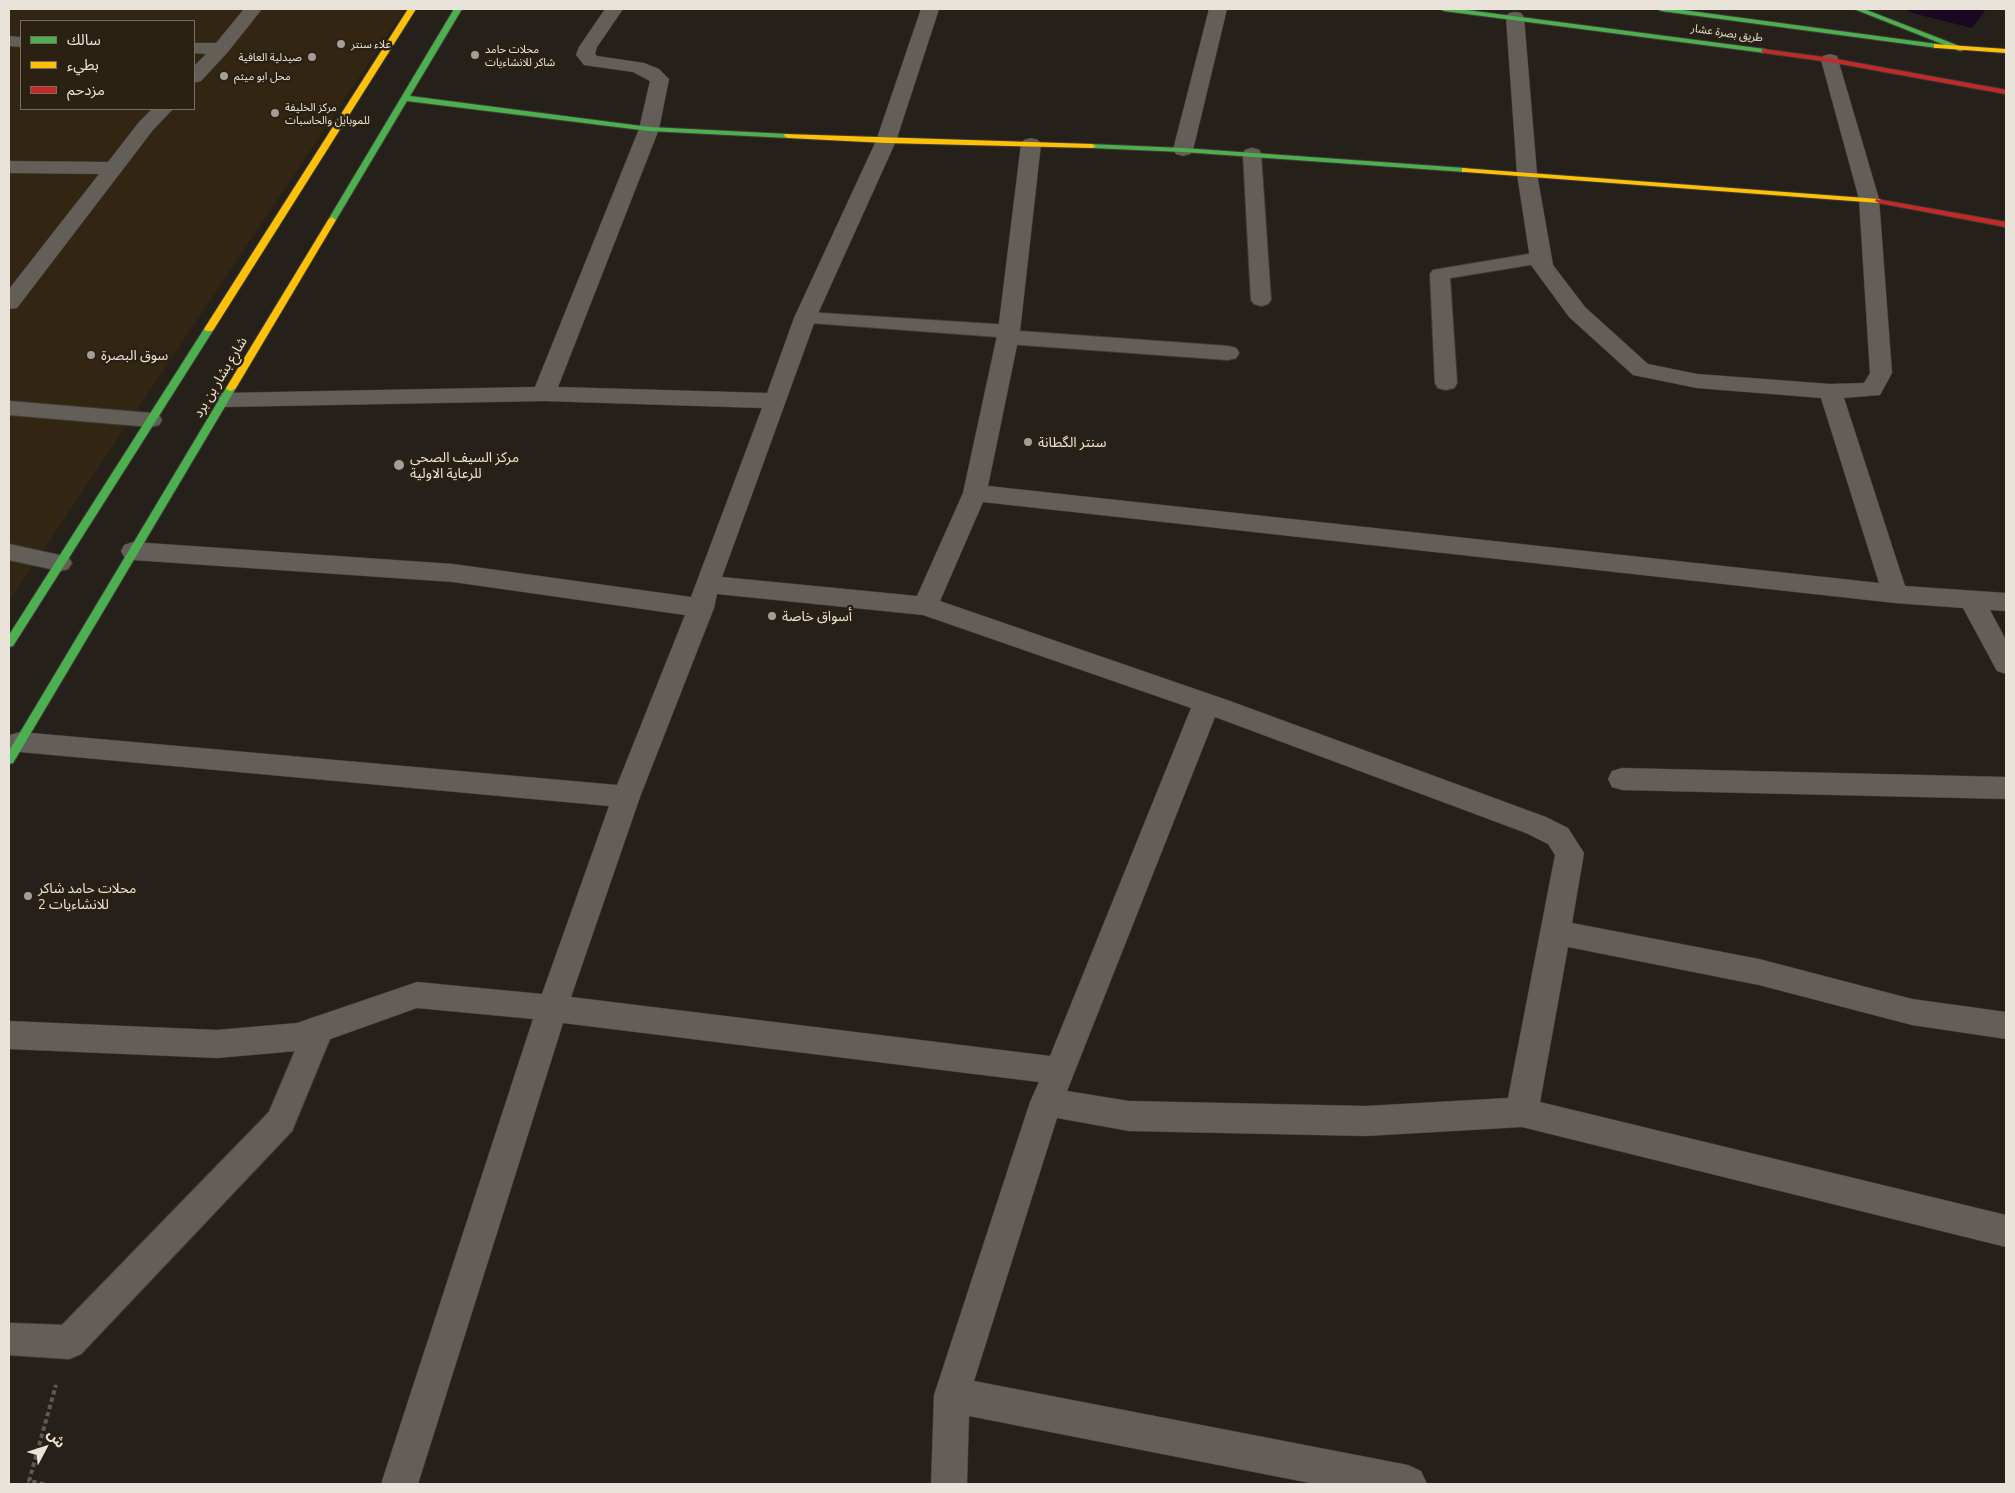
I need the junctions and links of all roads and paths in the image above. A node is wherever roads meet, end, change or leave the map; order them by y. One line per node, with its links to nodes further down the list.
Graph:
1 (252, 9): 14 (street)
2 (412, 9): 44 (main road)
3 (458, 9): 20 (main road, شارع بشار بن برد)
4 (614, 9): 22 (street)
5 (930, 9): 23 (street)
6 (1218, 9): 25 (street)
7 (1444, 9): 11 (main road, طريق بصرة عشار)
8 (1661, 9): 12 (main road)
9 (1745, 9): 12 (main road)
10 (1858, 9): 15 (main road)
11 (1516, 17): 17 (main road, طريق بصرة عشار); 29 (street)
12 (1730, 17): 15 (main road)
13 (195, 48): 14 (street)
14 (221, 49): 18 (street)
15 (1963, 49): 16 (main road)
16 (2006, 52)
17 (1830, 60): 19 (main road, طريق بصرة عشار); 30 (street)
18 (195, 76)
19 (2006, 92)
20 (404, 98): 22 (main road); 41 (main road, شارع بشار بن برد)
21 (162, 110): 28 (street)
22 (650, 129): 23 (main road); 40 (street)
23 (886, 141): 24 (main road); 35 (street)
24 (1032, 144): 25 (main road); 36 (street)
25 (1183, 150): 26 (main road)
26 (1252, 154): 29 (main road); 33 (lane)
27 (9, 167): 28 (street)
28 (114, 168): 34 (street)
29 (1527, 174): 30 (main road); 32 (street)
30 (1870, 199): 31 (main road); 39 (street)
31 (2006, 225)
32 (1540, 258): 38 (lane); 39 (street)
33 (1261, 300)
34 (9, 303)
35 (805, 318): 36 (lane); 42 (street)
36 (1008, 334): 37 (lane); 45 (street)
37 (1228, 353)
38 (1446, 383)
39 (1830, 391): 49 (street)
40 (544, 394): 41 (street); 42 (street)
41 (224, 400): 46 (main road, شارع بشار بن برد)
42 (776, 401): 50 (street)
43 (9, 408): 44 (lane)
44 (151, 420): 48 (main road)
45 (976, 493): 49 (street); 53 (street)
46 (133, 551): 50 (street); 57 (main road, شارع بشار بن برد)
47 (9, 552): 48 (lane)
48 (60, 563): 54 (main road)
49 (1895, 594): 51 (street)
50 (704, 596): 53 (street); 60 (street)
51 (1972, 601): 52 (street); 55 (street)
52 (2006, 602)
53 (925, 606): 56 (street)
54 (9, 643)
55 (2006, 664)
56 (1206, 704): 61 (street); 66 (street)
57 (14, 751): 60 (street)
58 (1622, 779): 59 (street)
59 (2006, 788)
60 (626, 797): 62 (street)
61 (1554, 932): 63 (street); 68 (street)
62 (552, 1008): 64 (street); 66 (street); 74 (street)
63 (2006, 1025)
64 (319, 1029): 65 (street); 71 (lane)
65 (9, 1035)
66 (1060, 1071): 67 (street)
67 (1046, 1102): 68 (street); 72 (street)
68 (1522, 1112): 69 (street)
69 (2006, 1231)
70 (9, 1339): 71 (lane)
71 (69, 1342): 73 (path)
72 (952, 1395): 75 (street); 76 (street)
73 (44, 1484)
74 (399, 1484)
75 (949, 1484)
76 (1408, 1484)

